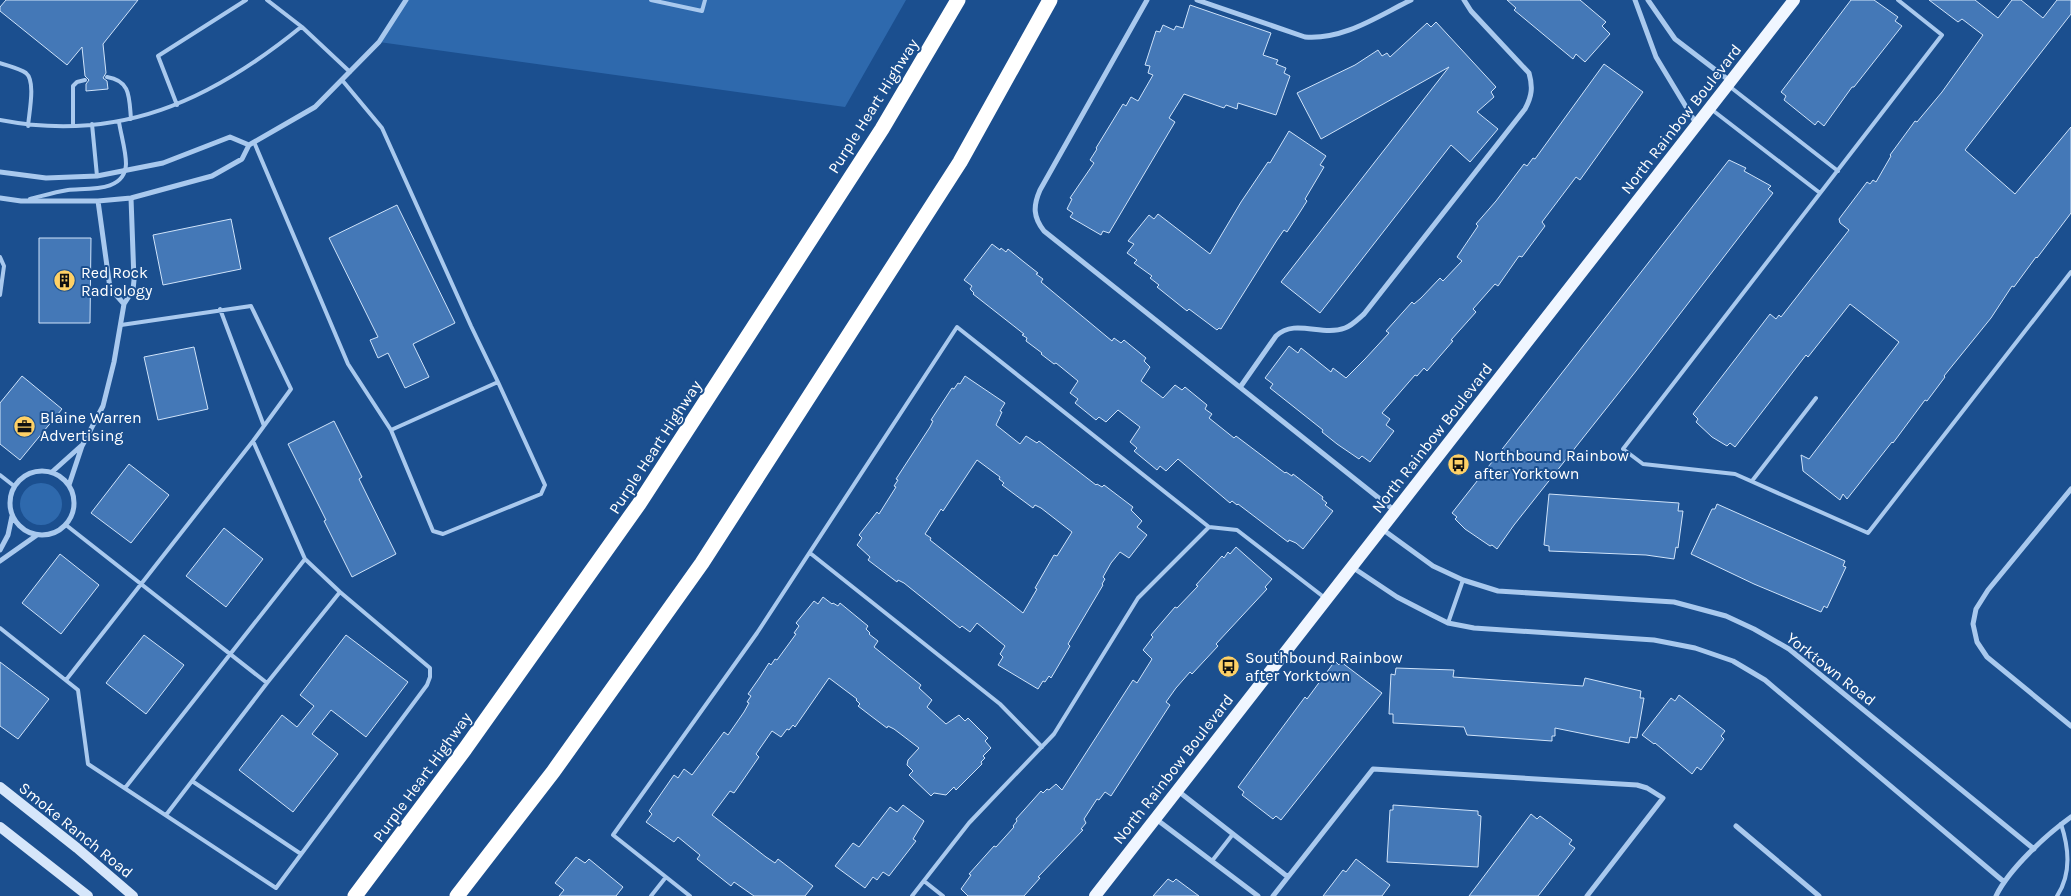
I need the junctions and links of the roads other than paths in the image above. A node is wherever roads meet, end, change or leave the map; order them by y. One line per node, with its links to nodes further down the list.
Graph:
1 (246, 0): 23 (lane)
2 (267, 0): 16 (lane)
3 (406, 0): 18 (street)
4 (651, 0): 5 (lane)
5 (705, 0)
6 (958, 0): 103 (highway, Purple Heart Highway)
7 (1050, 0): 104 (highway)
8 (1147, 0): 49 (street)
9 (1197, 0): 10 (street)
10 (1411, 0)
11 (1464, 0): 49 (street)
12 (1635, 0): 29 (street)
13 (1648, 0): 22 (street)
14 (1794, 0): 22 (main road, North Rainbow Boulevard)
15 (1898, 0): 33 (lane)
16 (300, 26): 18 (lane); 23 (lane)
17 (0, 64): 30 (lane)
18 (350, 72): 21 (street)
19 (107, 77): 25 (lane)
20 (85, 80): 31 (lane)
21 (342, 80): 32 (street); 48 (lane)
22 (1729, 83): 24 (main road, North Rainbow Boulevard); 33 (lane)
23 (177, 104): 25 (lane)
24 (1710, 108): 29 (main road, North Rainbow Boulevard); 37 (lane)
25 (131, 118): 27 (lane)
26 (0, 120): 30 (lane)
27 (119, 122): 28 (lane); 35 (lane)
28 (92, 124): 31 (lane); 36 (lane)
29 (1697, 125): 61 (main road, North Rainbow Boulevard)
30 (28, 126): 31 (lane)
31 (74, 126)
32 (252, 144): 35 (street); 39 (street); 52 (lane)
33 (1838, 171): 37 (lane)
34 (0, 172): 36 (street)
35 (123, 172): 36 (street); 40 (lane)
36 (97, 176)
37 (1820, 193): 57 (lane)
38 (0, 198): 40 (street)
39 (130, 198): 41 (street); 45 (street)
40 (24, 201): 41 (street)
41 (98, 201): 45 (street)
42 (0, 257): 44 (lane)
43 (2071, 272): 57 (lane)
44 (0, 295)
45 (124, 304): 47 (street)
46 (220, 309): 47 (lane); 51 (lane); 51 (lane)
47 (121, 325): 54 (street)
48 (498, 382): 52 (lane); 52 (lane)
49 (1241, 386): 61 (street)
50 (1816, 398): 57 (lane)
51 (264, 426): 53 (lane)
52 (391, 430)
53 (253, 441): 69 (lane); 73 (lane)
54 (82, 446): 55 (street); 58 (street)
55 (52, 472): 58 (street); 59 (street)
56 (0, 475): 59 (lane)
57 (1752, 481)
58 (69, 485): 63 (street)
59 (14, 486): 62 (street)
60 (2071, 489): 81 (street)
61 (1395, 511): 65 (main road, North Rainbow Boulevard)
62 (12, 516): 66 (street); 67 (street)
63 (66, 525): 66 (street); 73 (lane)
64 (1209, 528): 68 (lane); 75 (lane); 82 (lane)
65 (1382, 529): 71 (main road, North Rainbow Boulevard); 72 (street, Yorktown Road)
66 (37, 535): 70 (street)
67 (0, 550)
68 (810, 553): 82 (lane); 98 (lane)
69 (305, 559): 74 (lane); 78 (lane)
70 (0, 561)
71 (1352, 567): 75 (main road, North Rainbow Boulevard); 76 (street)
72 (1462, 580): 76 (lane); 94 (street, Yorktown Road)
73 (141, 584): 78 (lane); 79 (lane)
74 (340, 592): 80 (lane); 95 (lane)
75 (1326, 600): 86 (main road, North Rainbow Boulevard)
76 (1448, 623): 100 (street)
77 (0, 628): 79 (lane)
78 (229, 654): 80 (lane); 85 (lane)
79 (66, 680): 85 (lane)
80 (267, 683): 83 (lane)
81 (2071, 726)
82 (1042, 747): 99 (lane)
83 (192, 780): 87 (lane); 95 (lane)
84 (0, 787): 102 (main road, Smoke Ranch Road)
85 (125, 788): 87 (lane)
86 (1177, 790): 89 (main road, North Rainbow Boulevard); 93 (street)
87 (166, 815): 95 (lane)
88 (2071, 817): 90 (street)
89 (1156, 818): 96 (street); 109 (main road, North Rainbow Boulevard)
90 (2061, 824): 94 (street); 115 (lane)
91 (1736, 826): 113 (street)
92 (0, 827): 101 (main road)
93 (1233, 834): 96 (lane); 97 (street)
94 (2034, 849): 100 (street)
95 (301, 854)
96 (1212, 861): 110 (street)
97 (1288, 876): 111 (street); 112 (street)
98 (666, 878): 105 (lane); 106 (lane)
99 (924, 881): 107 (lane); 108 (lane)
100 (2003, 881): 114 (street)
101 (88, 896)
102 (133, 896)
103 (356, 896)
104 (457, 896)
105 (652, 896)
106 (690, 896)
107 (912, 896)
108 (943, 896)
109 (1095, 896)
110 (1258, 896)
111 (1273, 896)
112 (1587, 896)
113 (1819, 896)
114 (1996, 896)
115 (2057, 896)

